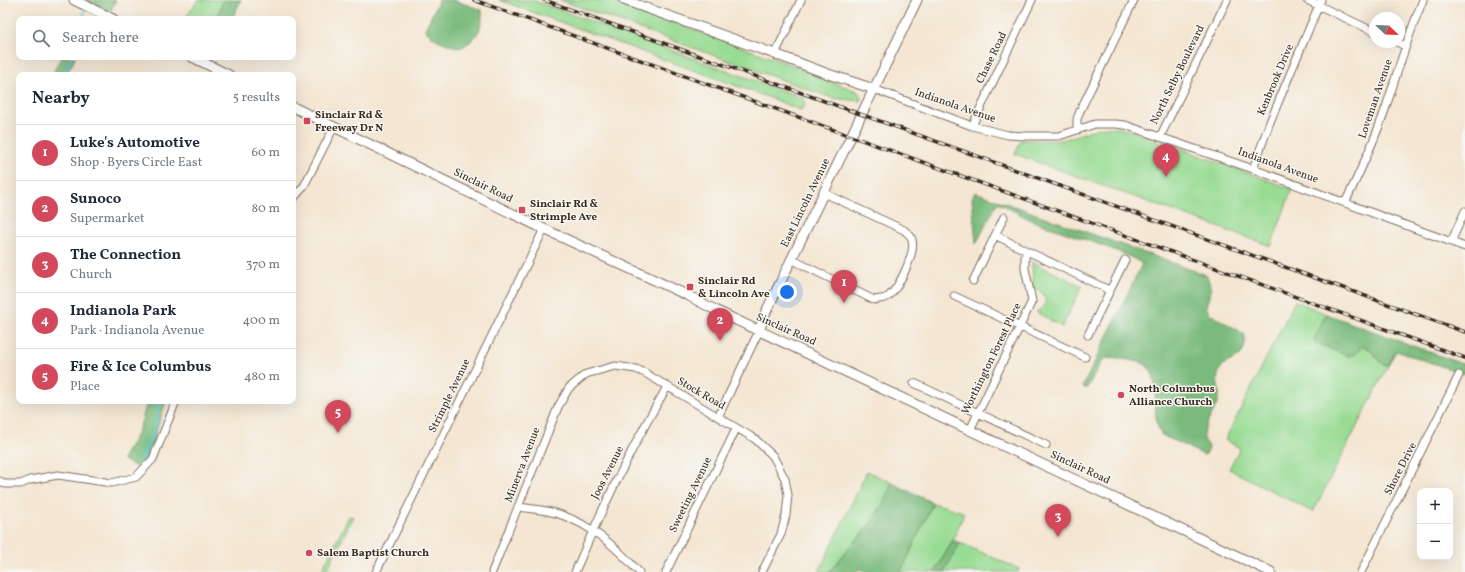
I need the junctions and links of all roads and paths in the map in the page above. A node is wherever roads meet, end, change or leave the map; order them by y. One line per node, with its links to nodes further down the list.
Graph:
1 (624, 0): 15 (main road, Indianola Avenue)
2 (801, 0): 15 (street)
3 (917, 0): 18 (main road, East Lincoln Avenue)
4 (1032, 0): 20 (street, Chase Road)
5 (1134, 0): 22 (street)
6 (1226, 0): 23 (street, North Selby Boulevard)
7 (1307, 0): 9 (street)
8 (1423, 0): 13 (street, Loveman Avenue)
9 (1320, 3): 12 (street); 24 (street, Kenbrook Drive)
10 (82, 4): 11 (main road)
11 (107, 16)
12 (1369, 29)
13 (1405, 46)
14 (1404, 48): 27 (street, Loveman Avenue)
15 (775, 54): 18 (main road, Indianola Avenue)
16 (198, 60): 17 (main road)
17 (223, 72)
18 (874, 90): 20 (street, Indianola Avenue); 25 (main road, East Lincoln Avenue)
19 (296, 108): 21 (main road, Sinclair Road)
20 (972, 126): 22 (street, Indianola Avenue)
21 (334, 127): 26 (street); 30 (main road, Sinclair Road)
22 (1077, 130): 23 (street, Indianola Avenue)
23 (1160, 137): 24 (street, Indianola Avenue)
24 (1253, 169): 27 (street, Indianola Avenue)
25 (824, 193): 35 (main road, East Lincoln Avenue); 35 (street)
26 (296, 195)
27 (1345, 203): 32 (street, Indianola Avenue)
28 (1465, 211): 32 (street)
29 (1004, 217): 31 (street)
30 (544, 229): 41 (main road, Sinclair Road); 57 (street, Strimple Avenue)
31 (995, 235): 34 (street); 37 (street)
32 (1451, 242): 33 (street, Indianola Avenue)
33 (1465, 246)
34 (1027, 251): 38 (street); 40 (street, Worthington Forest Place)
35 (792, 259): 41 (main road, East Lincoln Avenue)
36 (1125, 260): 38 (street)
37 (973, 281)
38 (1109, 290): 42 (street)
39 (954, 296): 40 (street)
40 (1020, 326): 43 (street); 49 (street, Worthington Forest Place)
41 (759, 331): 50 (street, East Lincoln Avenue); 52 (main road, Sinclair Road)
42 (1088, 335)
43 (1085, 357)
44 (586, 374): 47 (street, Stock Road); 55 (street, Minerva Avenue)
45 (1459, 375): 64 (street, Shore Drive)
46 (914, 382): 49 (street)
47 (667, 387): 50 (street, Stock Road); 56 (street, Joos Avenue)
48 (175, 404): 54 (street)
49 (978, 413): 52 (street, Worthington Forest Place); 53 (street)
50 (718, 417): 51 (street, Stock Road)
51 (736, 429): 61 (street, Sweeting Avenue); 62 (street, Stock Road)
52 (970, 430): 63 (main road, Sinclair Road)
53 (1046, 445)
54 (0, 480)
55 (519, 507): 56 (street); 58 (street, Minerva Avenue)
56 (593, 530): 59 (street, Joos Avenue); 60 (street)
57 (376, 572)
58 (492, 572)
59 (575, 572)
60 (639, 572)
61 (666, 572)
62 (762, 572)
63 (1271, 572)
64 (1361, 572)

